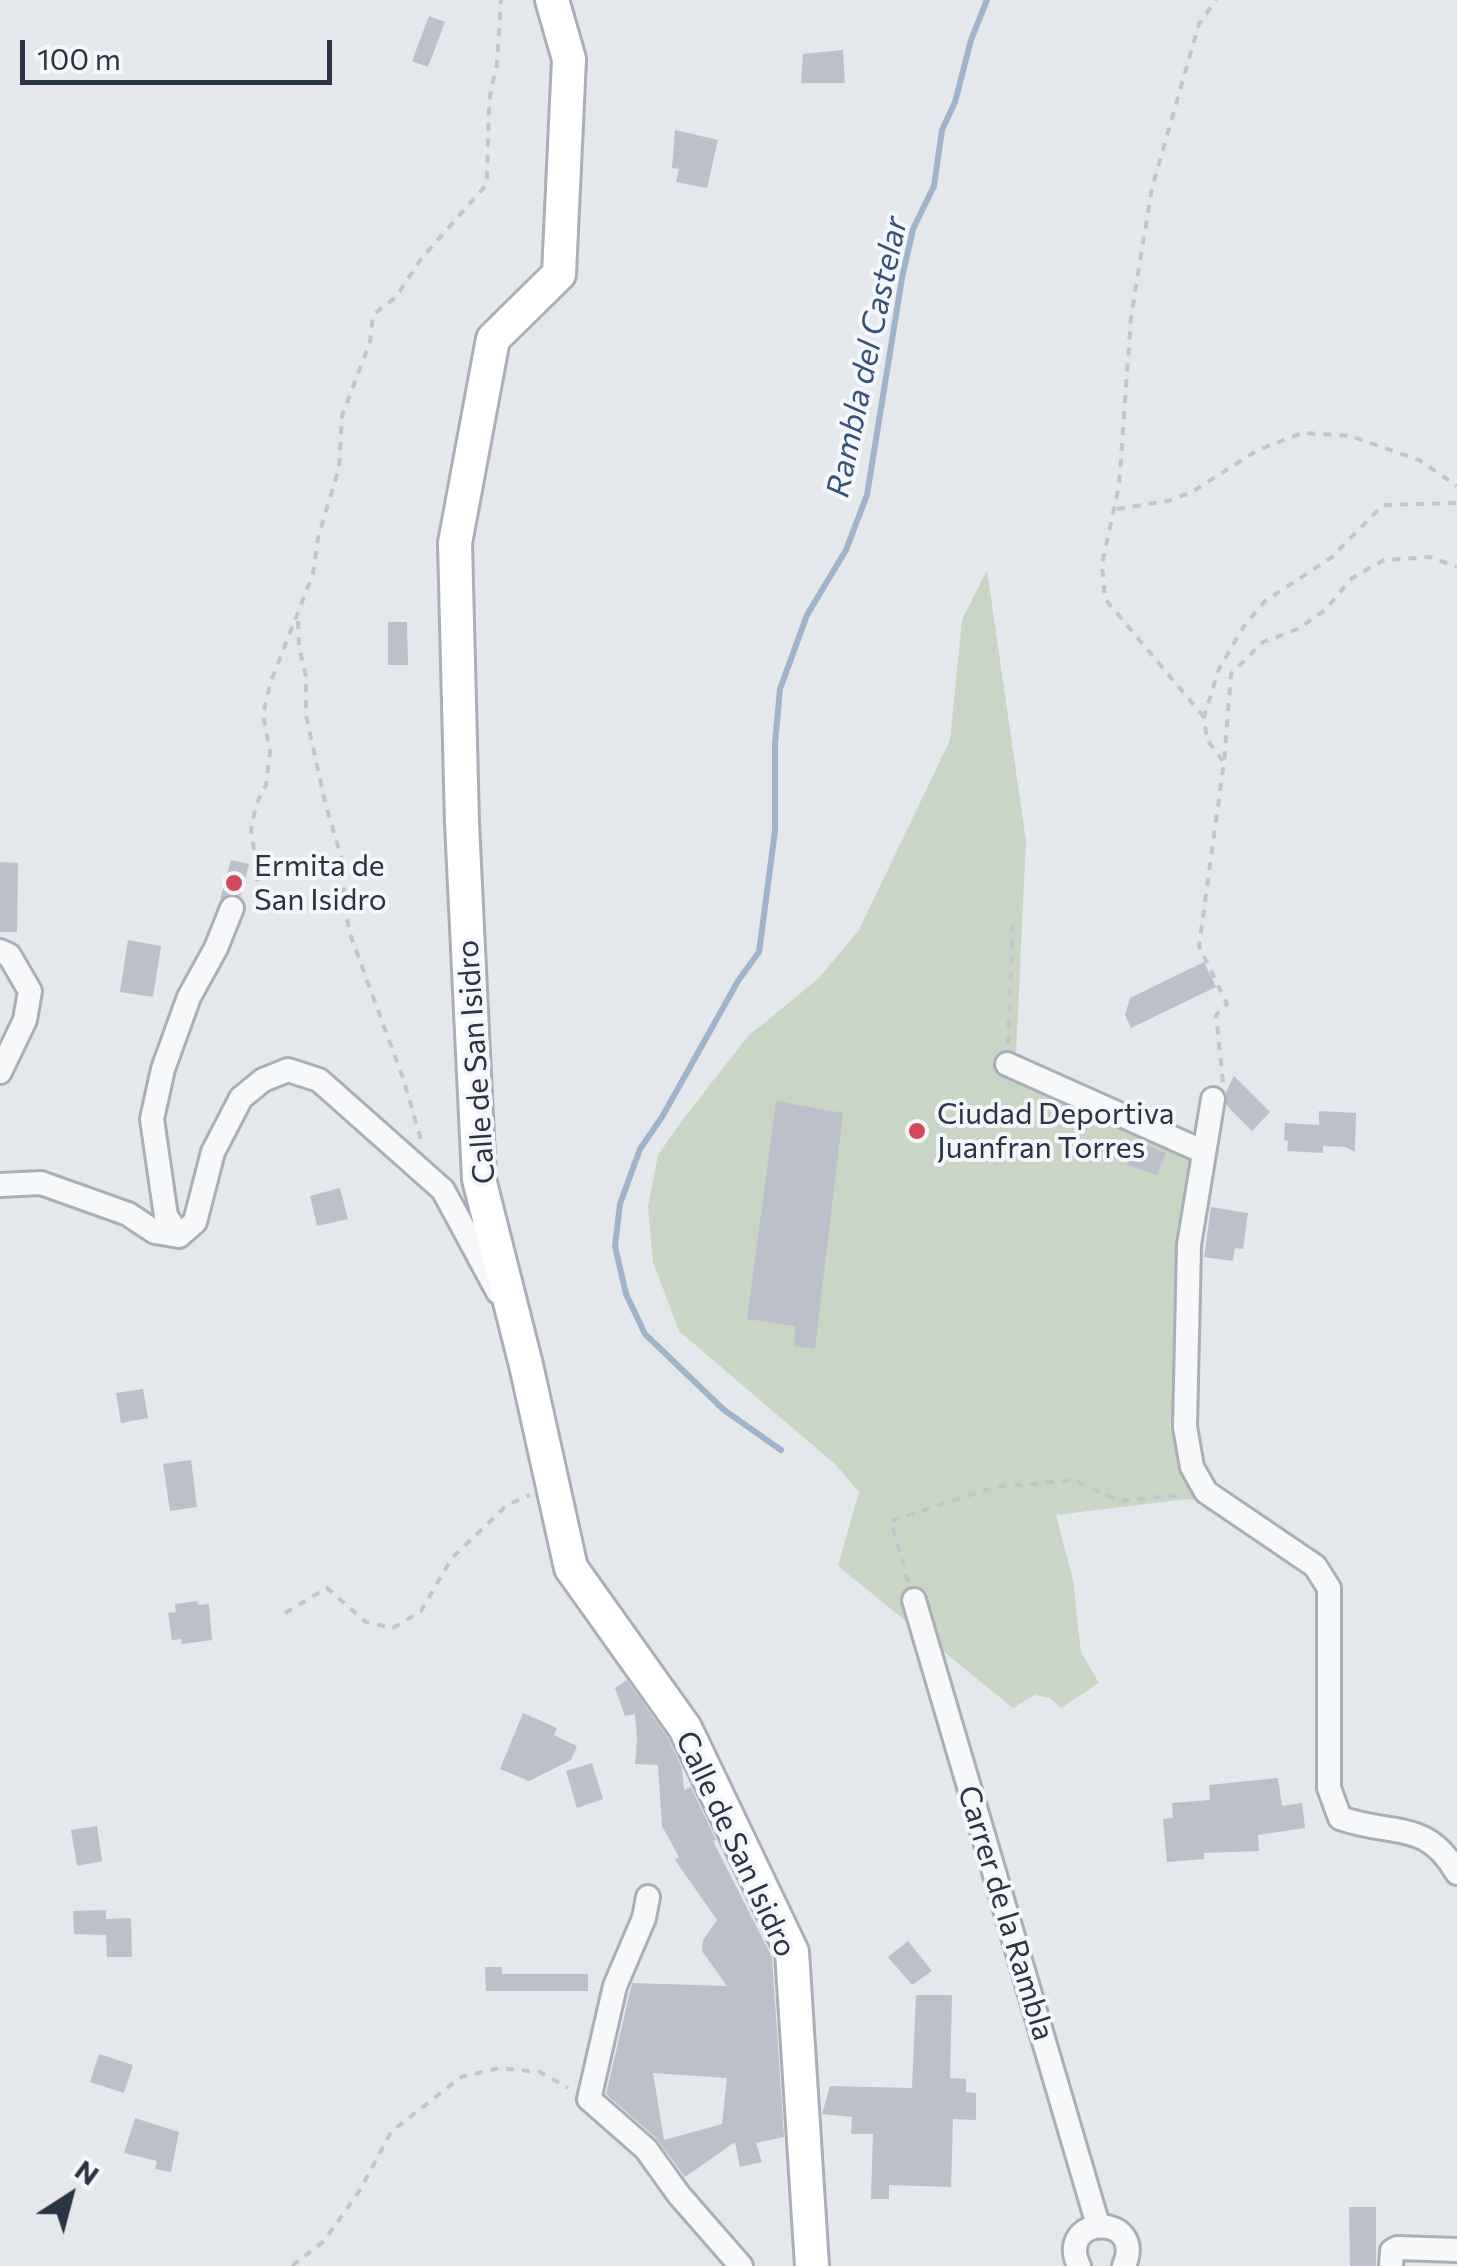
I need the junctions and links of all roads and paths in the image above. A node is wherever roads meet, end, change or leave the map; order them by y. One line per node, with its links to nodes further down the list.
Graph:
1 (500, 0): 8 (path)
2 (552, 0): 21 (street, Calle de San Isidro)
3 (1216, 0): 6 (path)
4 (1457, 486): 6 (path)
5 (1457, 503): 9 (path)
6 (1114, 509): 9 (path)
7 (1457, 567): 10 (path)
8 (298, 616): 11 (path); 19 (path)
9 (1204, 718): 10 (path)
10 (1224, 762): 16 (path)
11 (232, 908): 20 (street)
12 (1013, 919): 14 (path)
13 (0, 951): 15 (street)
14 (1007, 1064): 17 (street)
15 (0, 1072)
16 (1213, 1099): 17 (street)
17 (1204, 1152): 23 (street)
18 (0, 1185): 20 (street)
19 (439, 1186): 20 (street); 21 (street)
20 (179, 1236)
21 (516, 1326): 22 (street, Calle de San Isidro)
22 (552, 1484): 25 (path); 33 (street, Calle de San Isidro)
23 (1206, 1492): 24 (path); 26 (street)
24 (914, 1600): 29 (street, Carrer de la Rambla)
25 (285, 1613)
26 (1457, 1874)
27 (648, 1897): 28 (street)
28 (589, 2099): 31 (path); 32 (street)
29 (1098, 2226): 34 (street); 35 (street)
30 (1451, 2255): 36 (street)
31 (292, 2266)
32 (740, 2266)
33 (812, 2266)
34 (1079, 2266)
35 (1124, 2266)
36 (1391, 2266)

